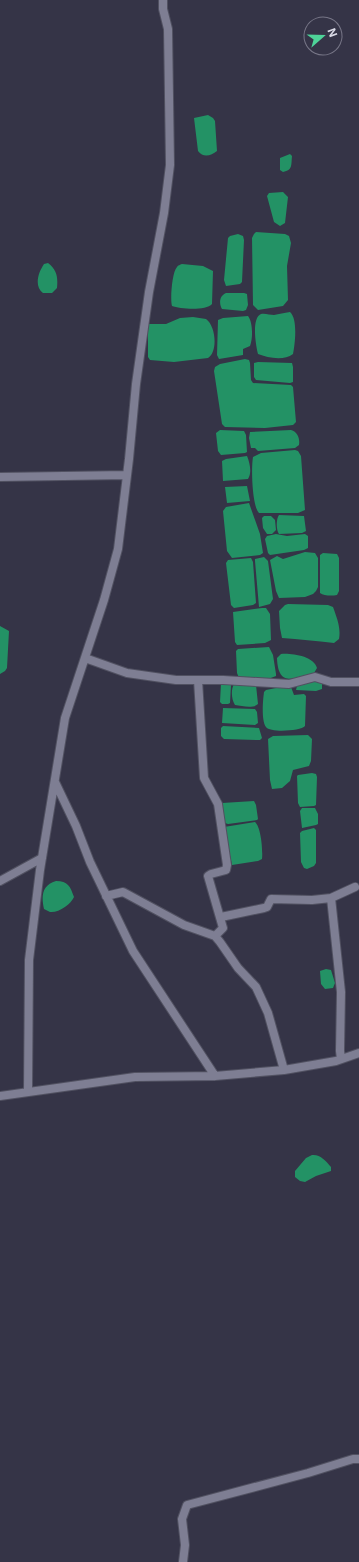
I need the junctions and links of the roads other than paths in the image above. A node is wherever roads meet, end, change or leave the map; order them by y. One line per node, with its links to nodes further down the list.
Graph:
1 (163, 0): 2 (street)
2 (127, 475): 3 (street); 4 (street)
3 (0, 477)
4 (85, 658): 5 (street); 7 (street)
5 (198, 680): 6 (street); 13 (street)
6 (359, 682)
7 (55, 782): 8 (street); 11 (street)
8 (42, 858): 9 (street); 19 (street)
9 (0, 881)
10 (354, 887): 12 (street)
11 (106, 896): 14 (street); 18 (street)
12 (331, 898): 13 (street); 16 (street)
13 (221, 917): 14 (street)
14 (215, 936): 17 (street)
15 (359, 1053): 16 (street)
16 (341, 1059): 17 (street)
17 (284, 1070): 18 (street)
18 (215, 1076): 19 (street)
19 (28, 1092): 20 (street)
20 (0, 1096)
21 (359, 1459): 22 (street)
22 (183, 1562)

